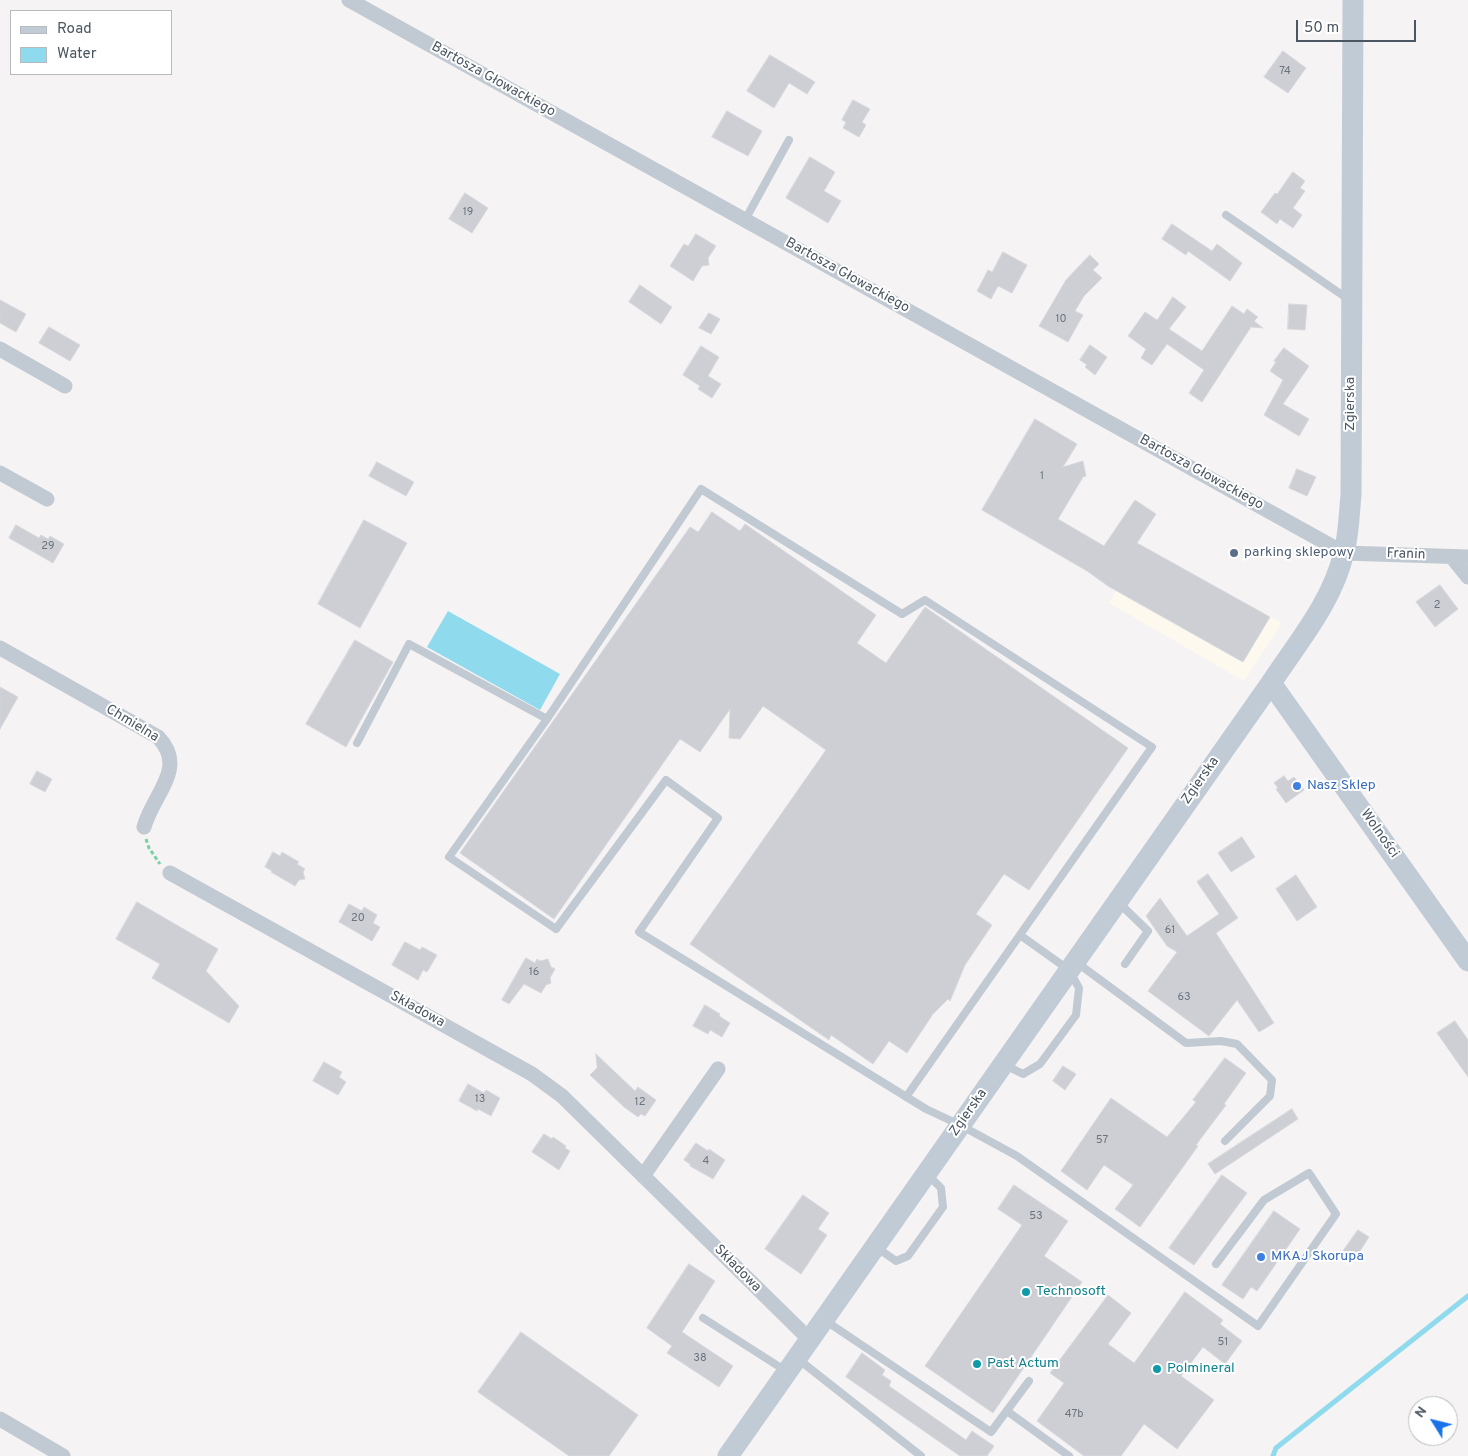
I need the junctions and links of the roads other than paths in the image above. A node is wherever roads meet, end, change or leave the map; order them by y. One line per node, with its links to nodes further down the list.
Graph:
1 (349, 0): 5 (street, Bartosza Głowackiego)
2 (1353, 0): 6 (main road, Zgierska)
3 (789, 140): 5 (lane)
4 (1226, 215): 6 (lane)
5 (745, 220): 11 (street, Bartosza Głowackiego)
6 (1352, 302): 11 (main road, Zgierska)
7 (0, 349): 8 (street)
8 (65, 386)
9 (0, 473): 10 (street)
10 (47, 499)
11 (1344, 553): 12 (street, Franin); 16 (main road, Zgierska)
12 (1452, 556): 13 (street, Franin); 14 (street)
13 (1468, 556)
14 (1468, 577)
15 (0, 648): 19 (street, Chmielna)
16 (1271, 683): 21 (main road, Zgierska); 23 (main road, Wolności)
17 (547, 719): 18 (lane); 22 (lane); 28 (lane)
18 (357, 743)
19 (144, 827)
20 (170, 873): 32 (street, Składowa)
21 (1117, 901): 24 (lane); 25 (main road, Zgierska)
22 (1020, 935): 25 (lane); 28 (lane)
23 (1468, 961)
24 (1125, 964)
25 (1072, 965): 26 (main road, Zgierska); 26 (lane); 30 (lane)
26 (1003, 1064): 29 (main road, Zgierska)
27 (718, 1070): 32 (street)
28 (906, 1097): 29 (lane)
29 (960, 1125): 31 (main road, Zgierska); 34 (lane)
30 (1225, 1141)
31 (926, 1174): 33 (main road, Zgierska); 33 (lane)
32 (643, 1176): 37 (street, Składowa)
33 (875, 1246): 36 (main road, Zgierska)
34 (1216, 1264)
35 (703, 1318): 38 (lane)
36 (824, 1320): 37 (main road, Zgierska); 40 (lane)
37 (810, 1340): 38 (main road, Zgierska)
38 (792, 1365): 43 (main road, Zgierska); 44 (lane)
39 (1029, 1381): 40 (lane)
40 (1007, 1410): 45 (lane)
41 (0, 1419): 42 (street)
42 (63, 1456)
43 (728, 1456)
44 (921, 1456)
45 (1068, 1456)

